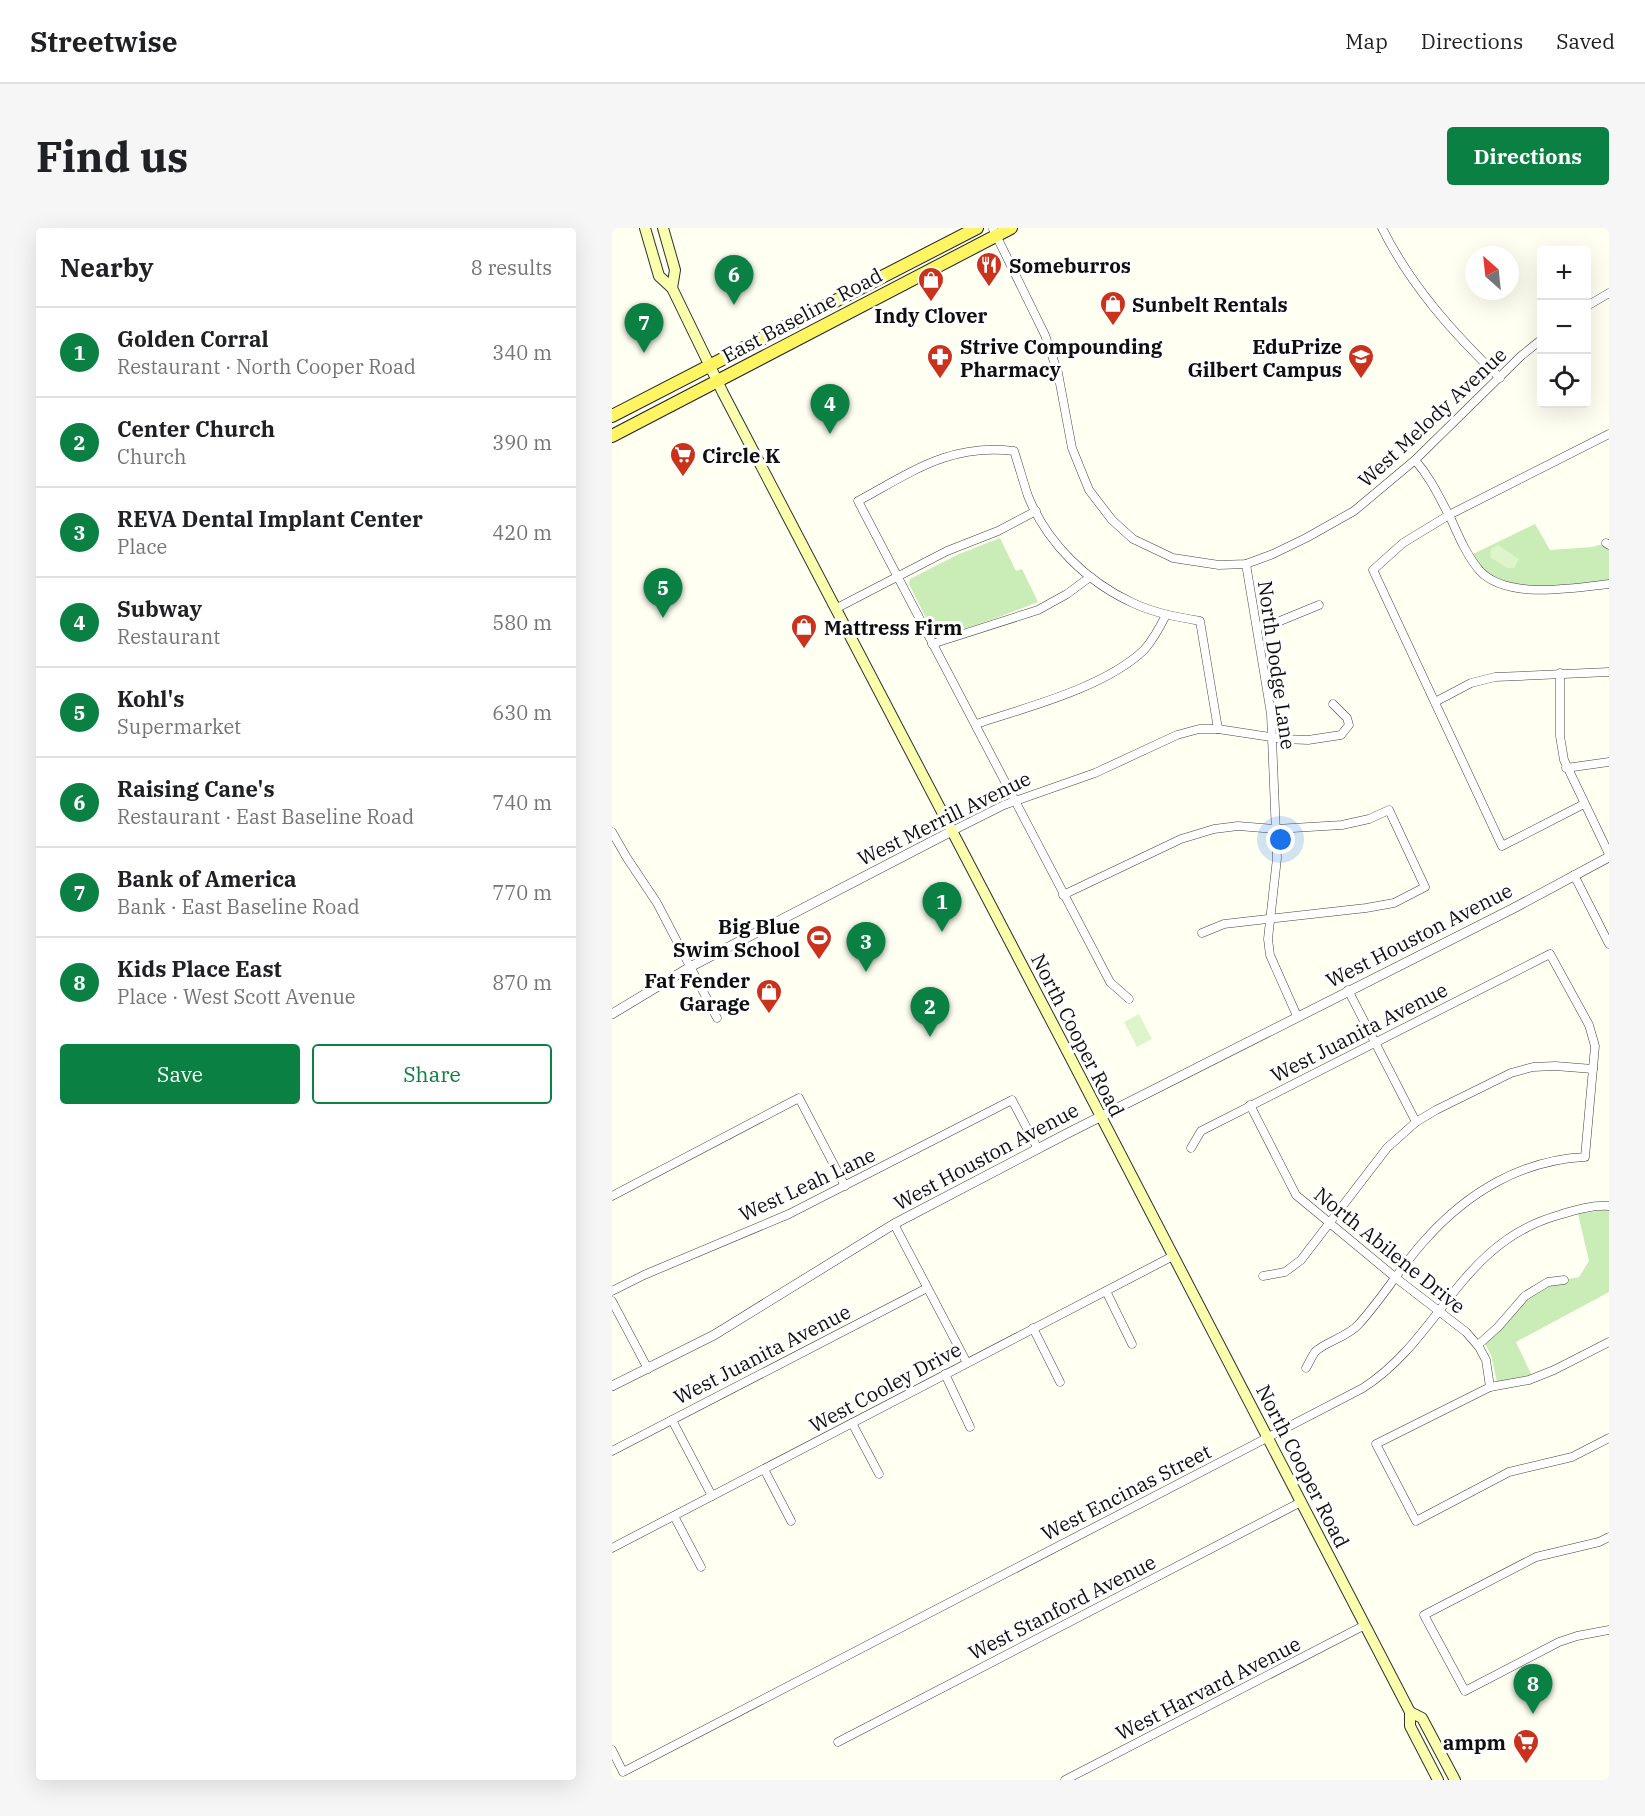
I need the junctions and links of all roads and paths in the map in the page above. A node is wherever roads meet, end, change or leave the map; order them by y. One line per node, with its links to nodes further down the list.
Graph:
1 (645, 228): 10 (main road, North Cooper Road)
2 (663, 228): 10 (main road)
3 (977, 228): 7 (main road, East Baseline Road)
4 (1011, 228): 6 (main road, East Baseline Road)
5 (1382, 228): 16 (street)
6 (995, 232): 9 (main road, East Baseline Road); 23 (street, West Melody Avenue)
7 (943, 246): 8 (main road, East Baseline Road); 9 (main road)
8 (895, 270): 13 (main road); 15 (main road, East Baseline Road)
9 (902, 285): 13 (main road, East Baseline Road)
10 (672, 288): 15 (main road, North Cooper Road)
11 (1609, 293): 12 (street)
12 (1591, 304)
13 (827, 324): 15 (main road, East Baseline Road)
14 (1537, 344): 16 (street, West Melody Avenue)
15 (713, 374): 17 (main road, East Baseline Road); 19 (main road, East Baseline Road); 28 (main road, North Cooper Road)
16 (1500, 378): 20 (street, West Melody Avenue)
17 (612, 416)
18 (1609, 434): 22 (street)
19 (612, 436)
20 (1415, 460): 22 (street); 23 (street, West Melody Avenue)
21 (1036, 511): 24 (street); 25 (street); 25 (street)
22 (1449, 515): 26 (street); 34 (street)
23 (1246, 564): 30 (street, North Dodge Lane)
24 (1090, 577): 29 (street); 31 (street)
25 (898, 578): 28 (street); 31 (street)
26 (1609, 584)
27 (1319, 605): 30 (street)
28 (836, 609): 44 (main road, North Cooper Road)
29 (1166, 615): 36 (street); 37 (street)
30 (1257, 627): 38 (street, North Dodge Lane)
31 (932, 644): 36 (street)
32 (1609, 672): 33 (street)
33 (1560, 673): 34 (street); 40 (street)
34 (1435, 702): 42 (street)
35 (1333, 704): 38 (street, West Merrill Avenue)
36 (976, 724): 41 (street)
37 (1218, 729): 38 (street, West Merrill Avenue); 41 (street, West Merrill Avenue)
38 (1272, 738): 43 (street, North Dodge Lane)
39 (1609, 762): 40 (street)
40 (1566, 768): 42 (street)
41 (1016, 800): 44 (street, West Merrill Avenue); 48 (street)
42 (1584, 804): 46 (street)
43 (1276, 828): 48 (street); 49 (street, North Dodge Lane); 49 (street)
44 (952, 831): 52 (street, West Merrill Avenue); 61 (main road, North Cooper Road)
45 (612, 832): 52 (street)
46 (1609, 856): 47 (street, West Houston Avenue)
47 (1574, 875): 51 (street); 53 (street, West Houston Avenue)
48 (1064, 895): 54 (street)
49 (1268, 919): 50 (street); 56 (street, North Dodge Lane)
50 (1202, 933)
51 (1609, 944)
52 (690, 968): 55 (street, West Merrill Avenue); 57 (street)
53 (1348, 990): 56 (street, West Houston Avenue); 58 (street)
54 (1129, 999)
55 (612, 1014)
56 (1297, 1016): 61 (street, West Houston Avenue)
57 (717, 1018)
58 (1374, 1043): 59 (street, West Juanita Avenue); 60 (street, West Juanita Avenue); 62 (street)
59 (1593, 1069): 62 (street); 72 (street)
60 (1250, 1105): 63 (street, West Juanita Avenue); 69 (street, North Abilene Drive)
61 (1101, 1116): 64 (street, West Houston Avenue); 70 (main road, North Cooper Road)
62 (1416, 1122): 69 (street)
63 (1191, 1148)
64 (1038, 1149): 65 (street, West Leah Lane); 68 (street, West Houston Avenue)
65 (845, 1186): 66 (street); 75 (street, West Leah Lane)
66 (612, 1196)
67 (1609, 1206): 78 (street, West Encinas Street)
68 (894, 1224): 74 (street); 85 (street, West Houston Avenue)
69 (1330, 1224): 71 (street); 72 (street, North Abilene Drive)
70 (1173, 1256): 76 (street, West Cooley Drive); 93 (main road, North Cooper Road)
71 (1263, 1276)
72 (1396, 1278): 78 (street, North Abilene Drive); 84 (street)
73 (1564, 1280): 82 (street)
74 (927, 1288): 83 (street); 90 (street, West Juanita Avenue)
75 (612, 1291)
76 (1106, 1291): 79 (street, West Cooley Drive); 81 (street)
77 (612, 1301): 85 (street)
78 (1439, 1311): 82 (street, North Abilene Drive); 93 (street, West Encinas Street)
79 (1033, 1328): 83 (street, West Cooley Drive); 87 (street)
80 (1609, 1342): 89 (street)
81 (1132, 1344)
82 (1478, 1345): 89 (street, North Abilene Drive)
83 (967, 1363): 86 (street, West Cooley Drive)
84 (1306, 1368)
85 (648, 1369): 88 (street, West Houston Avenue)
86 (945, 1374): 91 (street, West Cooley Drive); 92 (street)
87 (1060, 1382)
88 (612, 1386)
89 (1490, 1387): 94 (street)
90 (672, 1420): 95 (street, West Juanita Avenue); 98 (street)
91 (852, 1423): 96 (street, West Cooley Drive); 97 (street)
92 (970, 1427)
93 (1268, 1437): 99 (main road, North Cooper Road); 109 (street, West Encinas Street)
94 (1609, 1438)
95 (612, 1451)
96 (764, 1468): 98 (street, West Cooley Drive); 101 (street)
97 (879, 1474)
98 (712, 1496): 100 (street, West Cooley Drive)
99 (1301, 1502): 105 (main road, North Cooper Road); 108 (street, West Stanford Avenue)
100 (674, 1516): 103 (street, West Cooley Drive); 104 (street)
101 (791, 1521)
102 (1609, 1537): 106 (street)
103 (612, 1548)
104 (700, 1567)
105 (1365, 1625): 107 (main road, North Cooper Road); 110 (street, West Harvard Avenue)
106 (1609, 1630)
107 (1410, 1712): 111 (main road, North Cooper Road); 112 (main road, North Cooper Road)
108 (838, 1742)
109 (612, 1750)
110 (1065, 1780)
111 (1438, 1780)
112 (1455, 1780)

